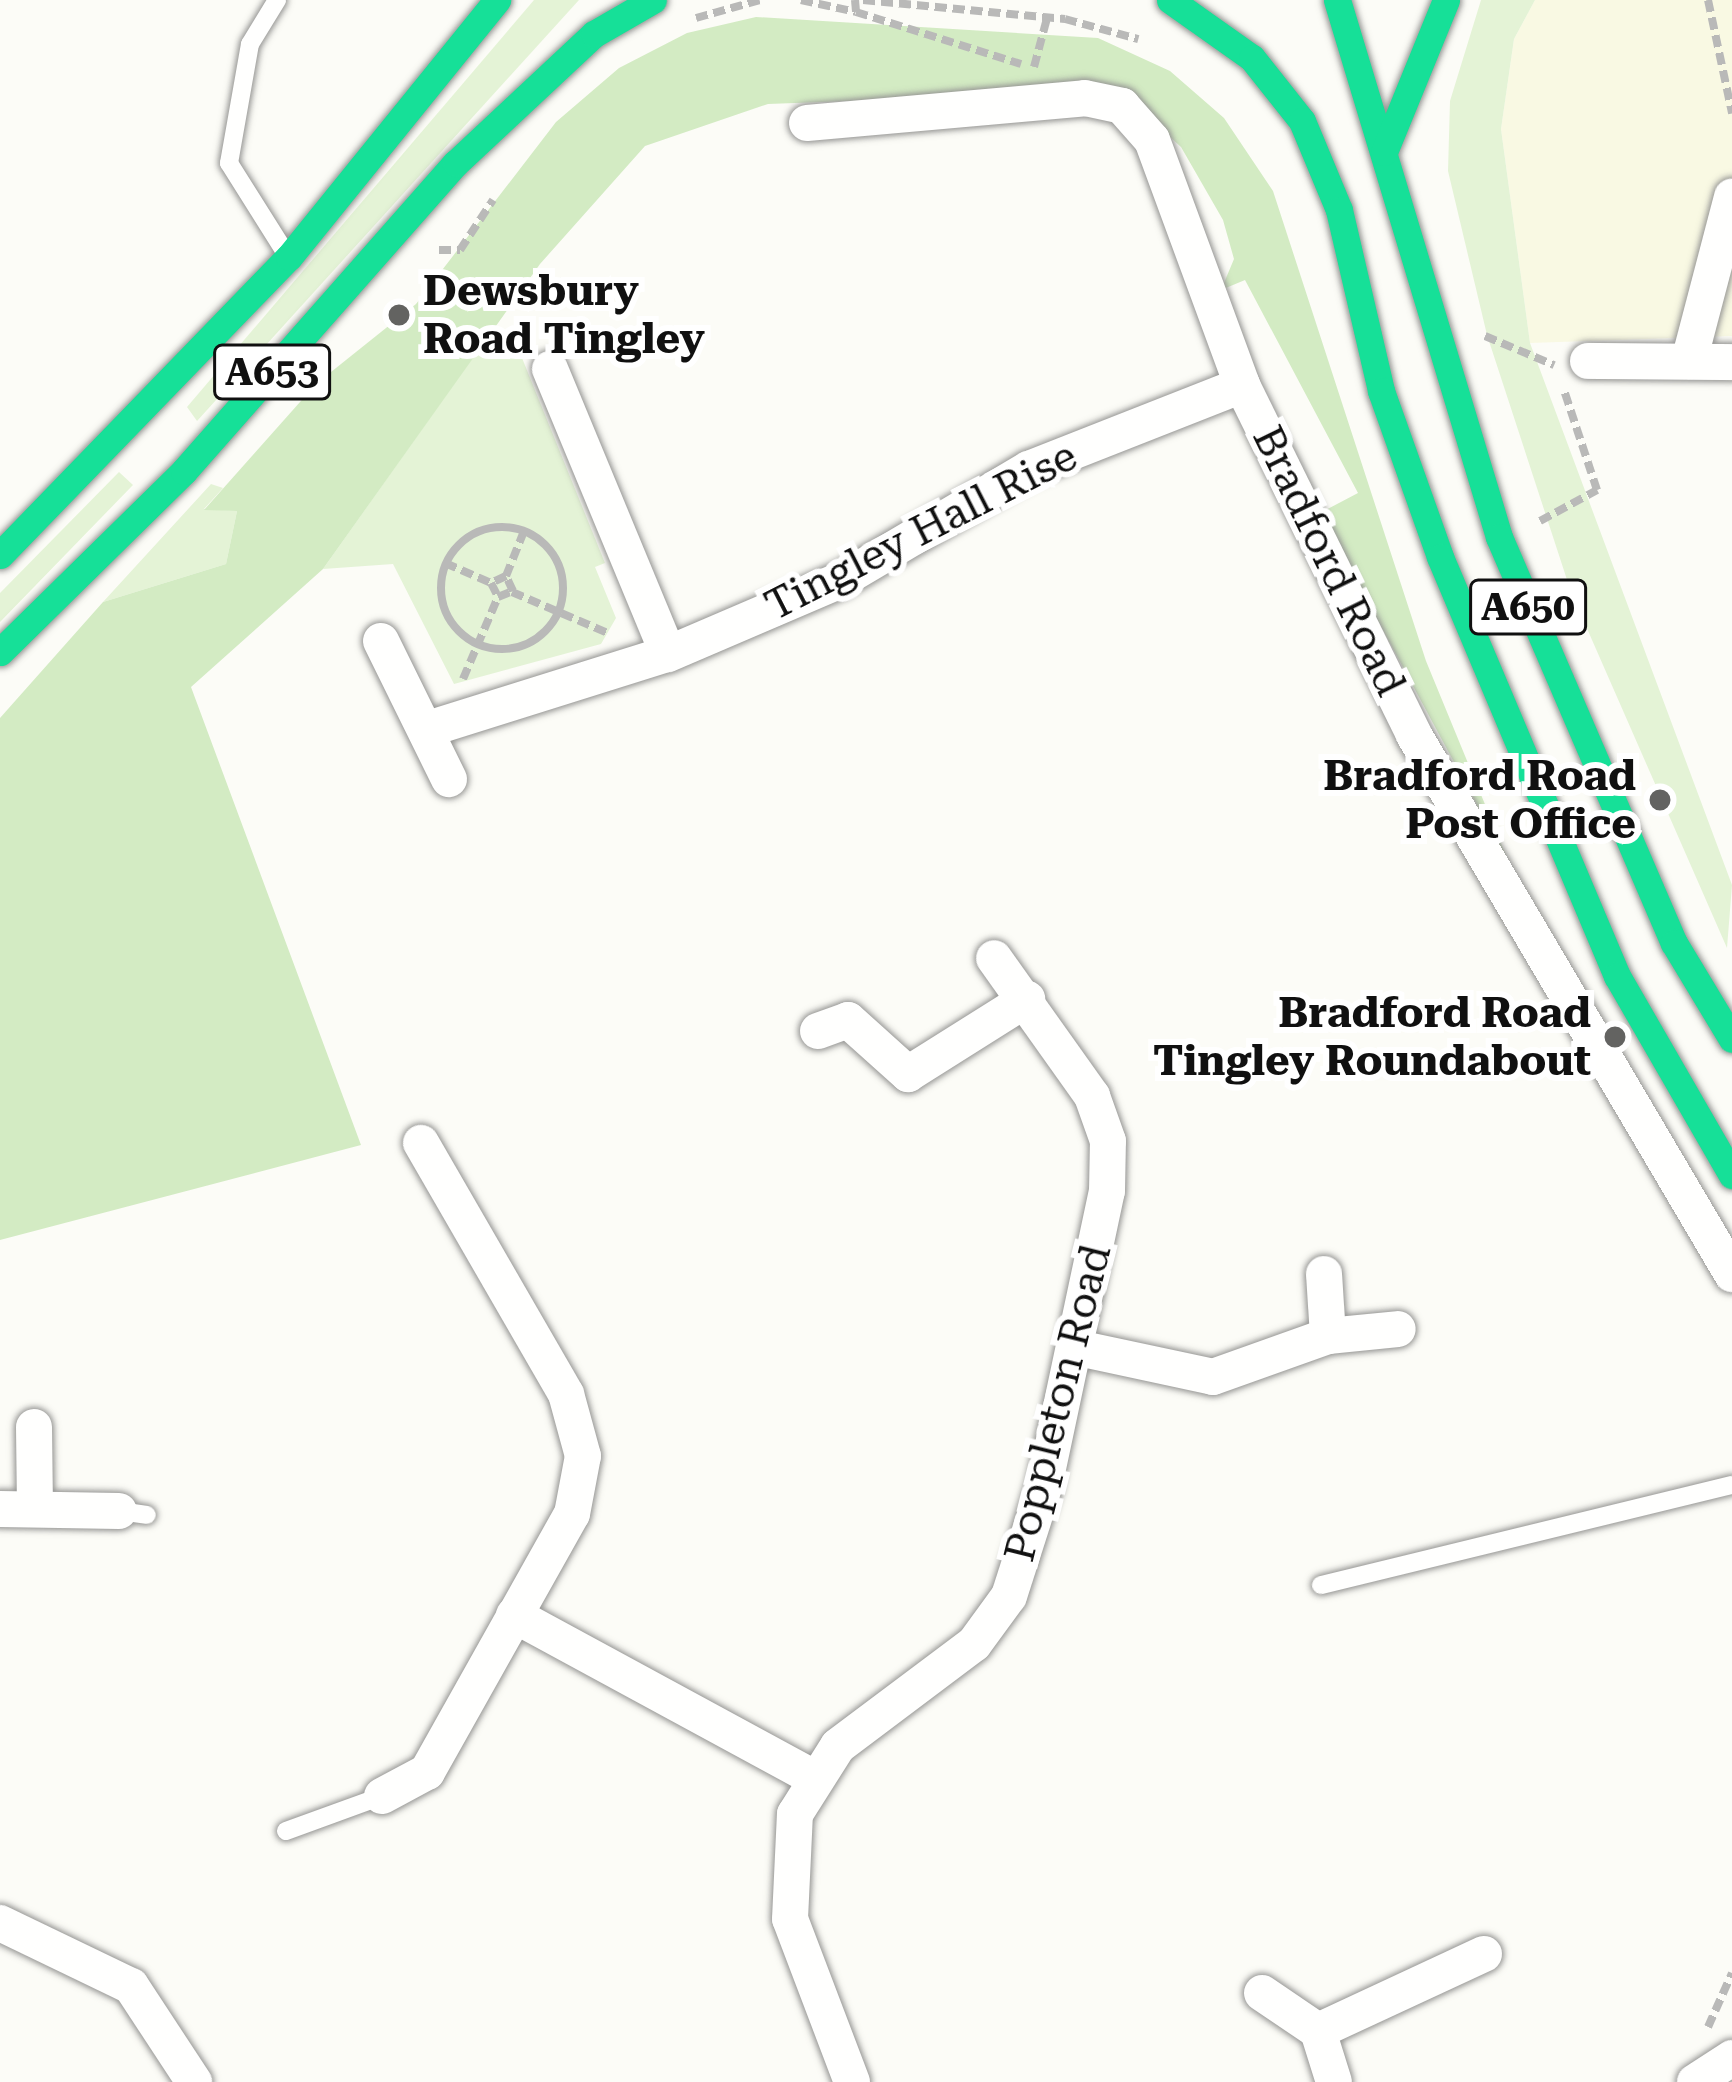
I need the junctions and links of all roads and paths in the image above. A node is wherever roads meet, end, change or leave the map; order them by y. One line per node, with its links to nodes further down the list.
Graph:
1 (277, 0): 18 (lane)
2 (496, 0): 18 (main road, A653)
3 (653, 0): 36 (main road, A653)
4 (801, 0): 10 (path)
5 (855, 0): 10 (path)
6 (1170, 0): 45 (main road, A650)
7 (1337, 0): 16 (main road, A650)
8 (1446, 0): 16 (main road)
9 (1708, 0): 14 (path)
10 (856, 12): 12 (path)
11 (1047, 17): 12 (path)
12 (1034, 68): 13 (path)
13 (1085, 98): 15 (street); 24 (street, Bradford Road)
14 (1732, 113)
15 (807, 123)
16 (1384, 152): 26 (main road, A650)
17 (1732, 197): 20 (street)
18 (289, 257): 27 (main road, A653)
19 (1477, 333): 22 (path)
20 (1689, 361): 21 (street); 22 (street)
21 (1732, 362)
22 (1572, 363): 26 (path)
23 (550, 369): 37 (street)
24 (1242, 385): 37 (street, Tingley Hall Rise); 47 (street, Bradford Road)
25 (524, 531): 28 (path); 29 (path); 33 (path)
26 (1499, 537): 43 (main road, A650)
27 (0, 556)
28 (445, 563): 30 (path); 35 (path)
29 (506, 576): 30 (path); 31 (path)
30 (491, 583): 32 (path)
31 (512, 592): 32 (path); 33 (path)
32 (498, 597): 35 (path)
33 (558, 612): 35 (path); 37 (path)
34 (381, 641): 38 (street)
35 (478, 644): 38 (path)
36 (0, 652)
37 (665, 655): 38 (street, Tingley Hall Rise)
38 (436, 726): 39 (street)
39 (449, 778)
40 (994, 958): 41 (street, Poppleton Road)
41 (1027, 999): 42 (street); 50 (street, Poppleton Road)
42 (818, 1031)
43 (1732, 1039)
44 (421, 1143): 56 (street)
45 (1732, 1175)
46 (1324, 1274): 49 (street)
47 (1732, 1274)
48 (1398, 1329): 49 (street)
49 (1328, 1336): 50 (street)
50 (1078, 1348): 57 (street, Poppleton Road)
51 (34, 1427): 53 (street)
52 (1732, 1485): 55 (lane)
53 (17, 1509): 54 (street)
54 (133, 1513)
55 (1321, 1586)
56 (514, 1615): 57 (street); 58 (street)
57 (810, 1776): 66 (street, Poppleton Road)
58 (382, 1796): 59 (lane)
59 (286, 1831)
60 (2, 1932): 65 (street)
61 (1484, 1954): 63 (street)
62 (1262, 1993): 63 (street)
63 (1318, 2031): 67 (street)
64 (1732, 2057): 68 (street)
65 (194, 2082)
66 (852, 2082)
67 (1334, 2082)
68 (1695, 2082)

